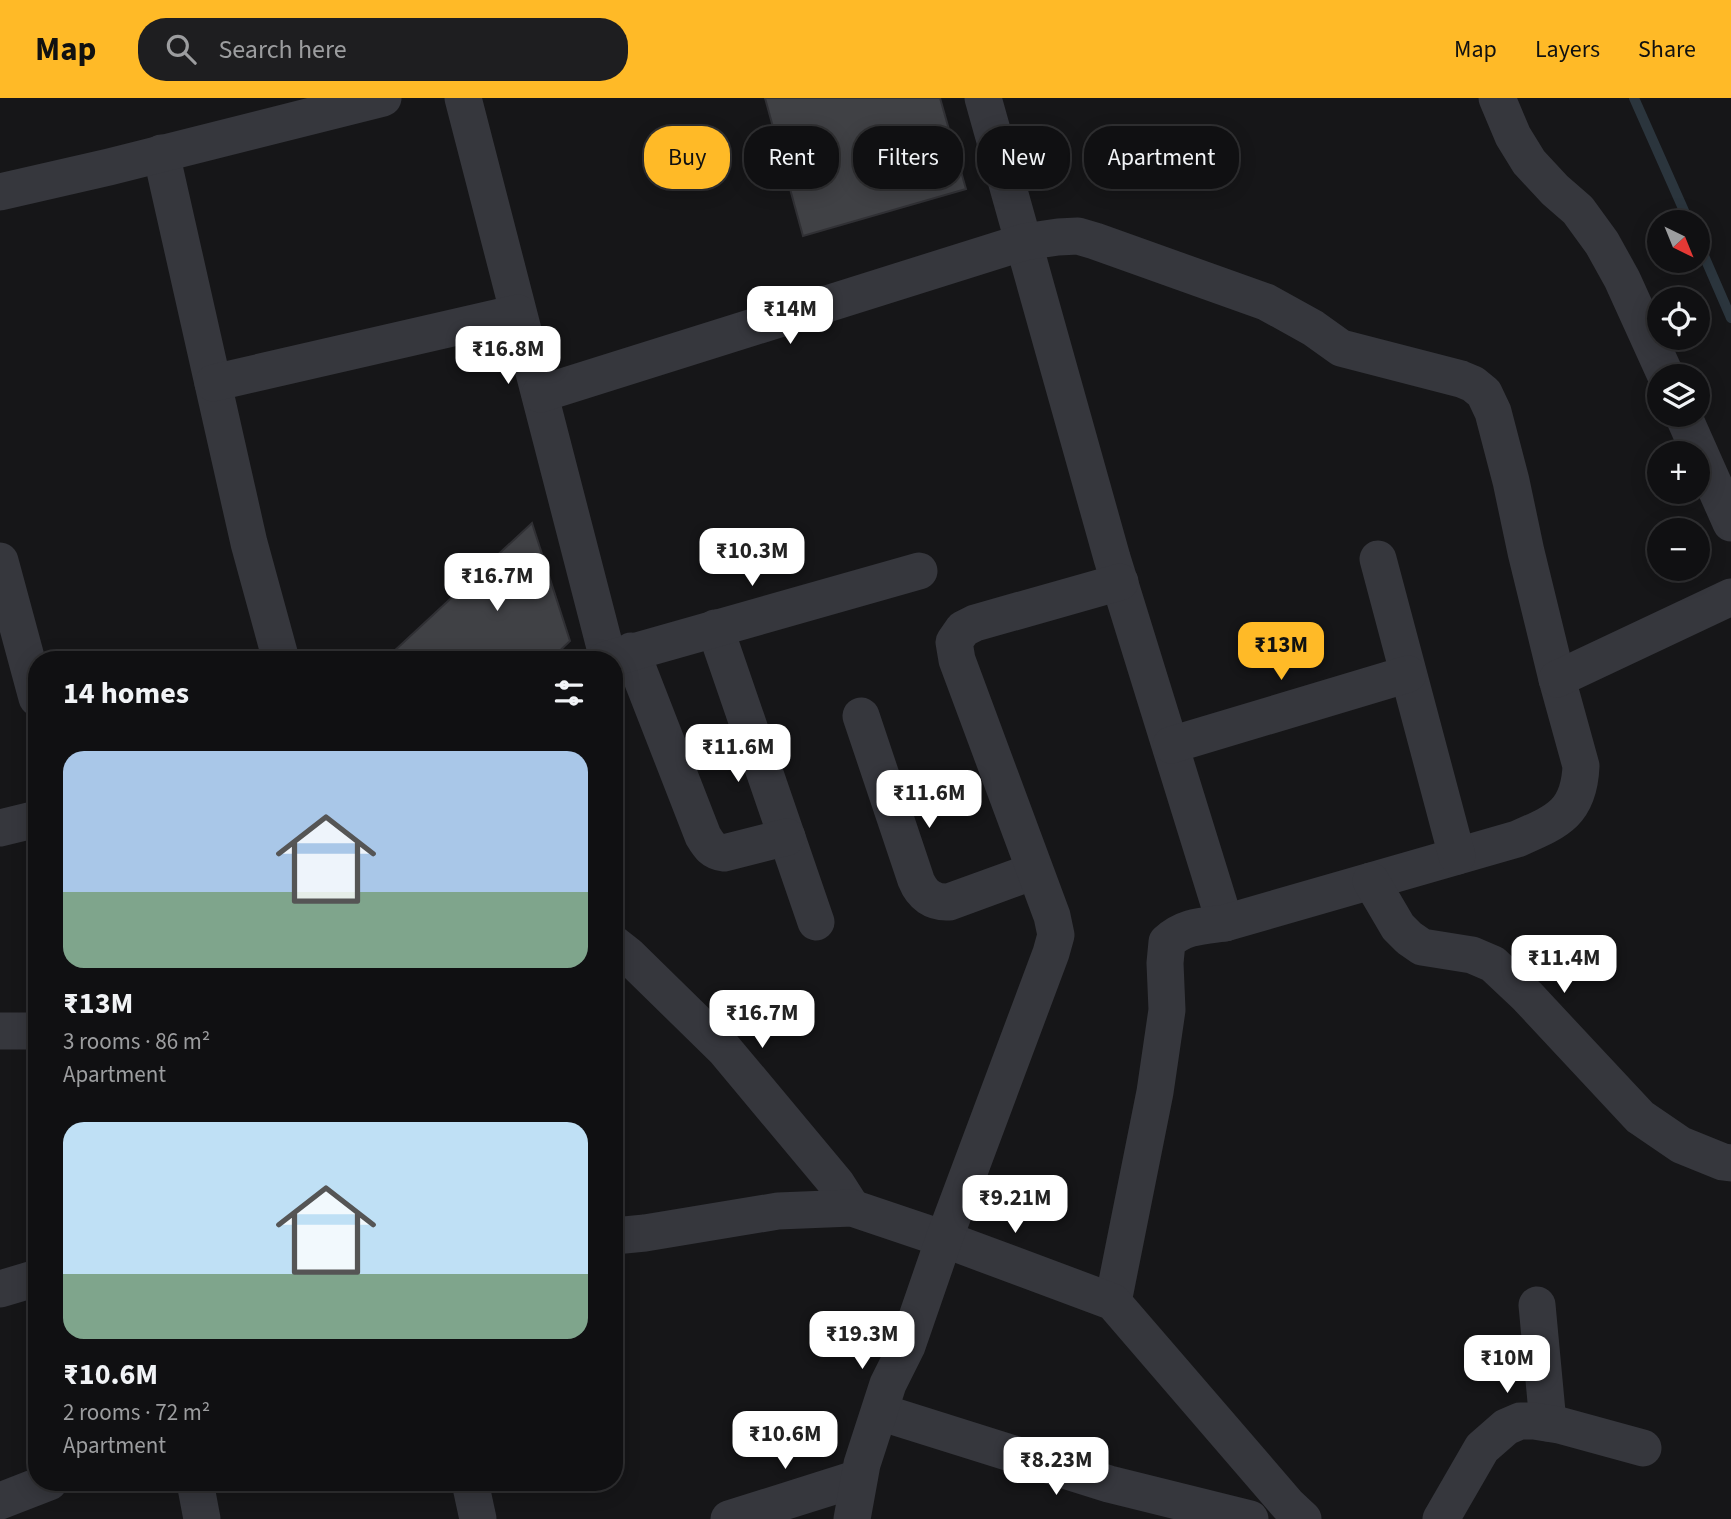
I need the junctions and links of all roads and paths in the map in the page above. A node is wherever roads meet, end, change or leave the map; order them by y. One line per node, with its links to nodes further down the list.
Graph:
1 (383, 98): 5 (street)
2 (463, 98): 8 (street)
3 (983, 98): 7 (street)
4 (1497, 98): 9 (street)
5 (161, 153): 6 (street); 10 (street)
6 (0, 192)
7 (1024, 242): 11 (street); 17 (street); 26 (street)
8 (518, 313): 10 (street); 11 (street)
9 (1661, 364)
10 (213, 383): 20 (street)
11 (540, 394): 21 (street)
12 (1688, 427): 13 (street)
13 (1731, 523)
14 (1378, 559): 25 (street)
15 (0, 561): 23 (street)
16 (919, 570): 19 (street)
17 (1120, 582): 28 (street); 33 (street)
18 (1731, 597): 26 (street)
19 (715, 628): 22 (street); 31 (street)
20 (279, 651)
21 (613, 651)
22 (623, 655)
23 (28, 665)
24 (623, 673): 31 (street)
25 (1408, 674): 28 (street); 32 (street)
26 (1557, 679): 32 (street)
27 (861, 716): 33 (street)
28 (1171, 745): 36 (street)
29 (28, 821): 30 (street)
30 (0, 828)
31 (787, 837): 35 (street)
32 (1457, 856): 34 (street)
33 (1034, 871): 43 (street)
34 (1371, 881): 36 (street); 40 (street)
35 (816, 922)
36 (1225, 923): 46 (street)
37 (623, 951): 41 (street)
38 (0, 1031): 39 (street)
39 (28, 1031)
40 (1731, 1163)
41 (852, 1208): 42 (street); 43 (street)
42 (623, 1236)
43 (944, 1239): 46 (street); 48 (street)
44 (28, 1281): 45 (street)
45 (0, 1289)
46 (1113, 1302): 61 (street)
47 (1536, 1306): 49 (street)
48 (880, 1412): 51 (street); 60 (street)
49 (1548, 1423): 50 (street); 62 (street)
50 (1643, 1448)
51 (859, 1478): 58 (street); 59 (street)
52 (28, 1490): 55 (street)
53 (197, 1491): 56 (street)
54 (472, 1491): 57 (street)
55 (0, 1501)
56 (202, 1519)
57 (478, 1519)
58 (729, 1519)
59 (852, 1519)
60 (1250, 1519)
61 (1303, 1519)
62 (1441, 1519)

